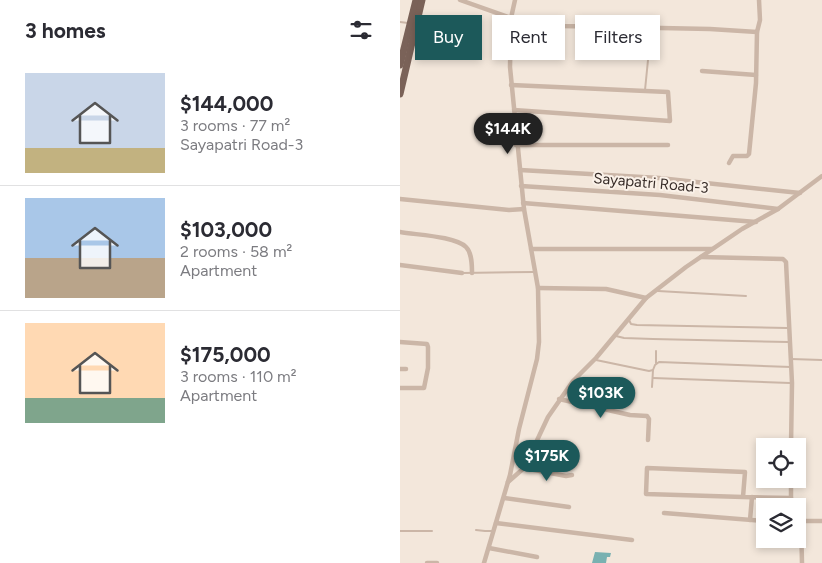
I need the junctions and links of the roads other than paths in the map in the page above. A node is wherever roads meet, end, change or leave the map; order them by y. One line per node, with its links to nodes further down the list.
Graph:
1 (416, 0): 9 (main road)
2 (422, 0): 20 (main road)
3 (460, 0): 6 (street)
4 (515, 0): 7 (street)
5 (759, 0): 11 (street)
6 (502, 15)
7 (512, 15)
8 (400, 22): 9 (lane)
9 (411, 23): 12 (main road)
10 (565, 26): 11 (street)
11 (757, 32): 17 (street)
12 (403, 41): 15 (main road)
13 (510, 60): 18 (street)
14 (648, 60): 19 (lane)
15 (400, 65)
16 (702, 71): 17 (street)
17 (756, 75): 24 (street)
18 (511, 84): 19 (street); 21 (street)
19 (645, 90): 21 (street)
20 (400, 94)
21 (514, 110): 22 (street)
22 (516, 145): 23 (street); 25 (street)
23 (668, 146)
24 (729, 163)
25 (520, 170): 27 (street); 28 (street)
26 (822, 176): 28 (street)
27 (521, 186): 30 (street); 32 (street, Sayapatri Road-3)
28 (800, 193): 32 (street)
29 (400, 199): 31 (street)
30 (523, 203): 31 (street); 33 (street)
31 (524, 209): 35 (street)
32 (778, 209): 33 (street)
33 (757, 222): 36 (street)
34 (400, 232): 41 (street)
35 (531, 249): 36 (street); 39 (street)
36 (713, 249): 37 (street)
37 (701, 257): 43 (street); 47 (street)
38 (400, 265): 40 (street)
39 (535, 272): 41 (lane); 42 (street)
40 (462, 273): 41 (lane)
41 (472, 273)
42 (538, 288): 45 (street); 69 (street)
43 (656, 291): 44 (lane); 45 (street)
44 (746, 296)
45 (646, 298): 46 (street)
46 (629, 320): 47 (lane); 48 (street)
47 (790, 328): 50 (street)
48 (616, 336): 50 (lane); 53 (street)
49 (400, 342): 63 (street)
50 (790, 342): 52 (street)
51 (656, 351): 55 (lane)
52 (791, 358): 54 (lane); 56 (street)
53 (594, 360): 59 (lane); 64 (street)
54 (822, 360)
55 (656, 362): 56 (lane); 59 (lane)
56 (792, 367): 61 (street)
57 (400, 369): 58 (street)
58 (406, 369)
59 (653, 370): 60 (lane)
60 (653, 378): 61 (lane); 62 (lane)
61 (792, 383): 65 (street)
62 (652, 387)
63 (400, 388)
64 (559, 399): 66 (street); 67 (street)
65 (791, 438)
66 (648, 440)
67 (524, 468): 68 (street); 69 (street)
68 (572, 475)
69 (508, 482): 73 (street)
70 (791, 488): 74 (street)
71 (743, 497): 71 (street); 72 (street)
72 (752, 497): 74 (street); 77 (street)
73 (504, 498): 75 (street); 81 (street)
74 (791, 498)
75 (569, 508)
76 (664, 513): 77 (street)
77 (750, 520): 78 (street)
78 (756, 520)
79 (806, 521): 80 (street)
80 (822, 521)
81 (496, 523): 83 (street); 86 (street)
82 (476, 530): 83 (lane)
83 (494, 530): 87 (street)
84 (400, 531): 85 (lane)
85 (432, 532)
86 (632, 540)
87 (489, 548): 89 (street); 92 (street)
88 (801, 548): 93 (street)
89 (537, 557)
90 (428, 563): 91 (street)
91 (437, 563)
92 (484, 563)
93 (802, 563)

